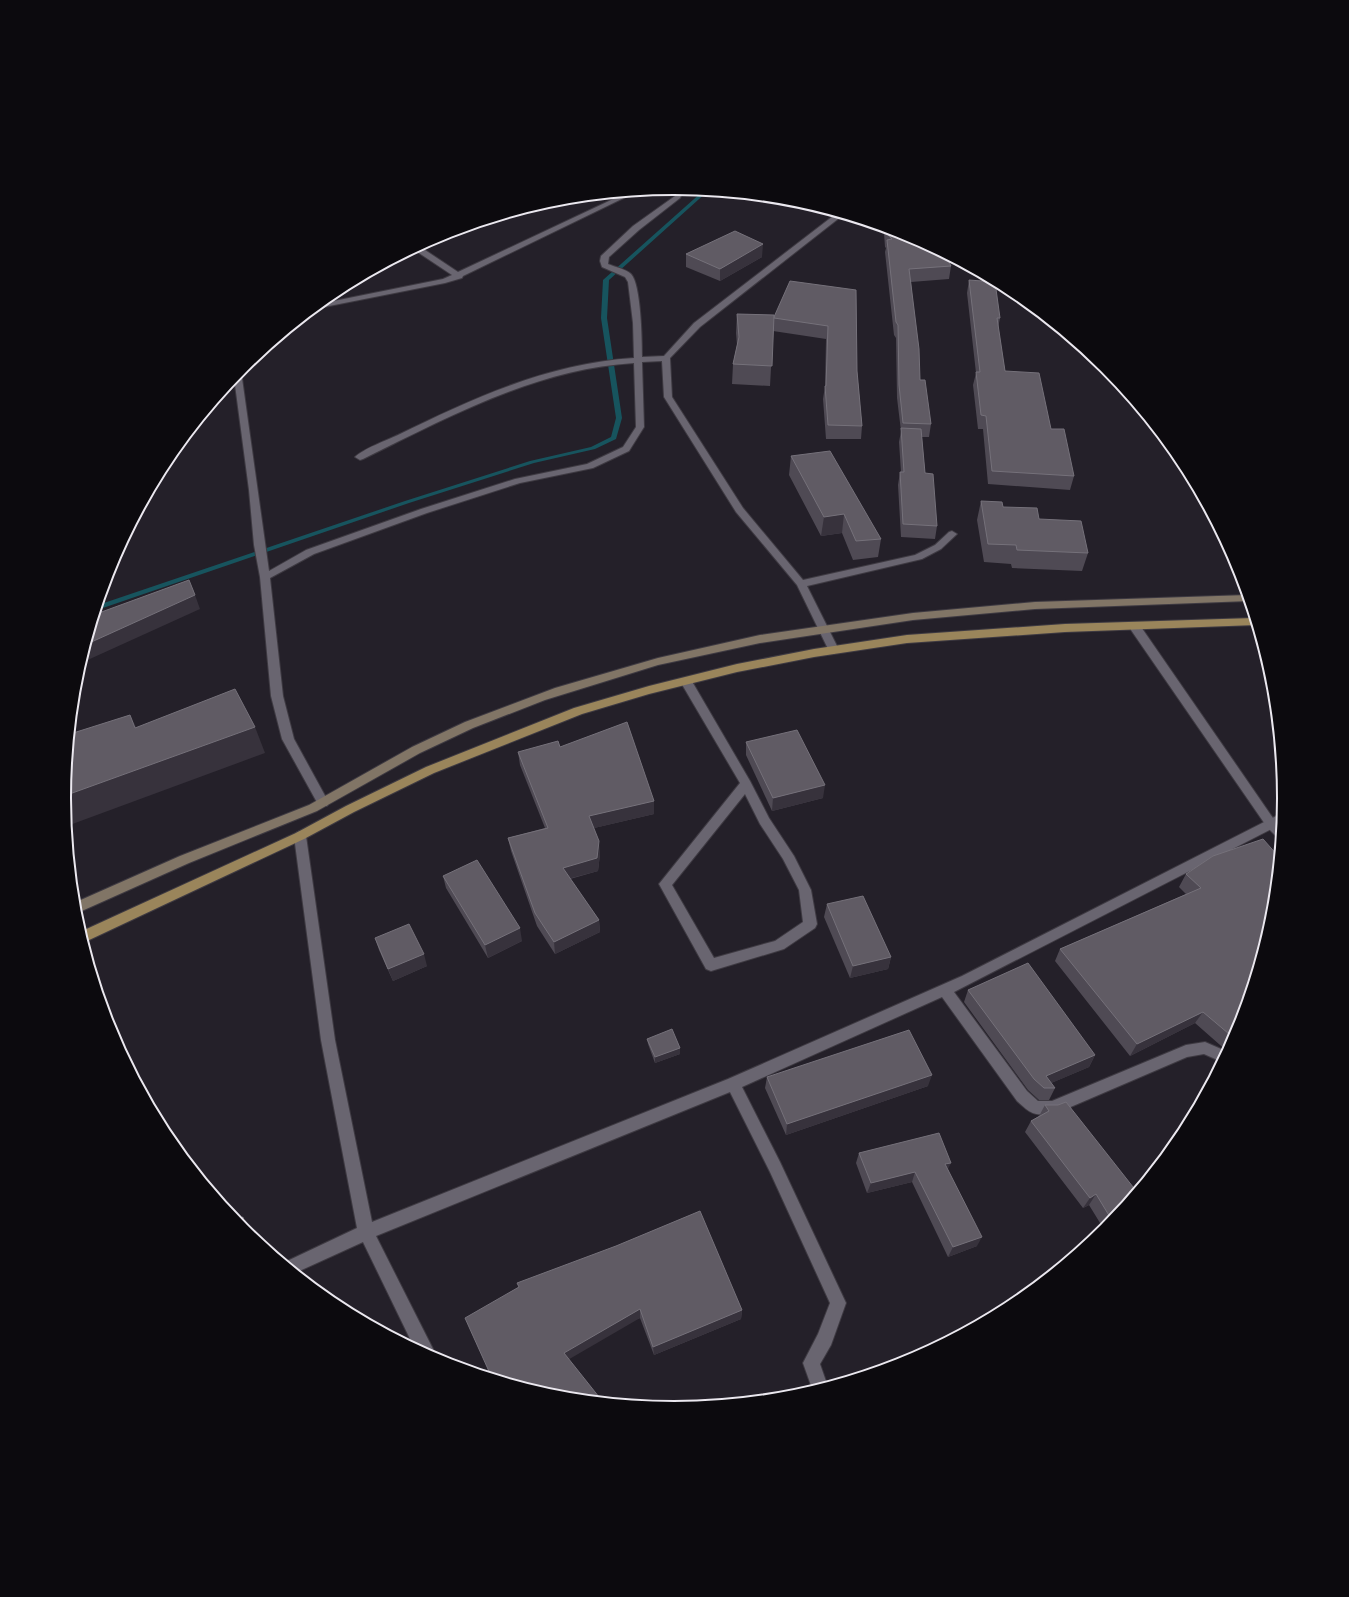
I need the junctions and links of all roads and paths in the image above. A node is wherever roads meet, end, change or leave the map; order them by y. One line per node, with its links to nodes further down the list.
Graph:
1 (679, 195): 8 (street)
2 (622, 197): 5 (street)
3 (836, 217): 7 (street)
4 (421, 251): 5 (street)
5 (459, 276): 6 (street)
6 (329, 304)
7 (666, 358): 8 (street); 13 (street)
8 (639, 360): 10 (street); 12 (street)
9 (239, 381): 12 (street)
10 (360, 457)
11 (952, 534): 13 (street)
12 (265, 577): 21 (street)
13 (801, 584): 17 (street)
14 (1243, 598): 17 (main road)
15 (1251, 621): 16 (main road)
16 (1135, 627): 18 (main road); 22 (street)
17 (822, 628): 18 (street); 21 (main road)
18 (834, 650): 19 (main road)
19 (686, 681): 20 (street); 23 (main road)
20 (746, 784): 20 (street)
21 (323, 803): 24 (main road)
22 (1277, 821): 26 (street)
23 (300, 836): 25 (main road); 29 (street)
24 (81, 906)
25 (87, 935)
26 (945, 990): 27 (street); 28 (street)
27 (1221, 1055)
28 (733, 1084): 29 (street); 32 (street)
29 (366, 1232): 30 (street); 31 (street)
30 (294, 1266)
31 (423, 1347)
32 (818, 1384)

